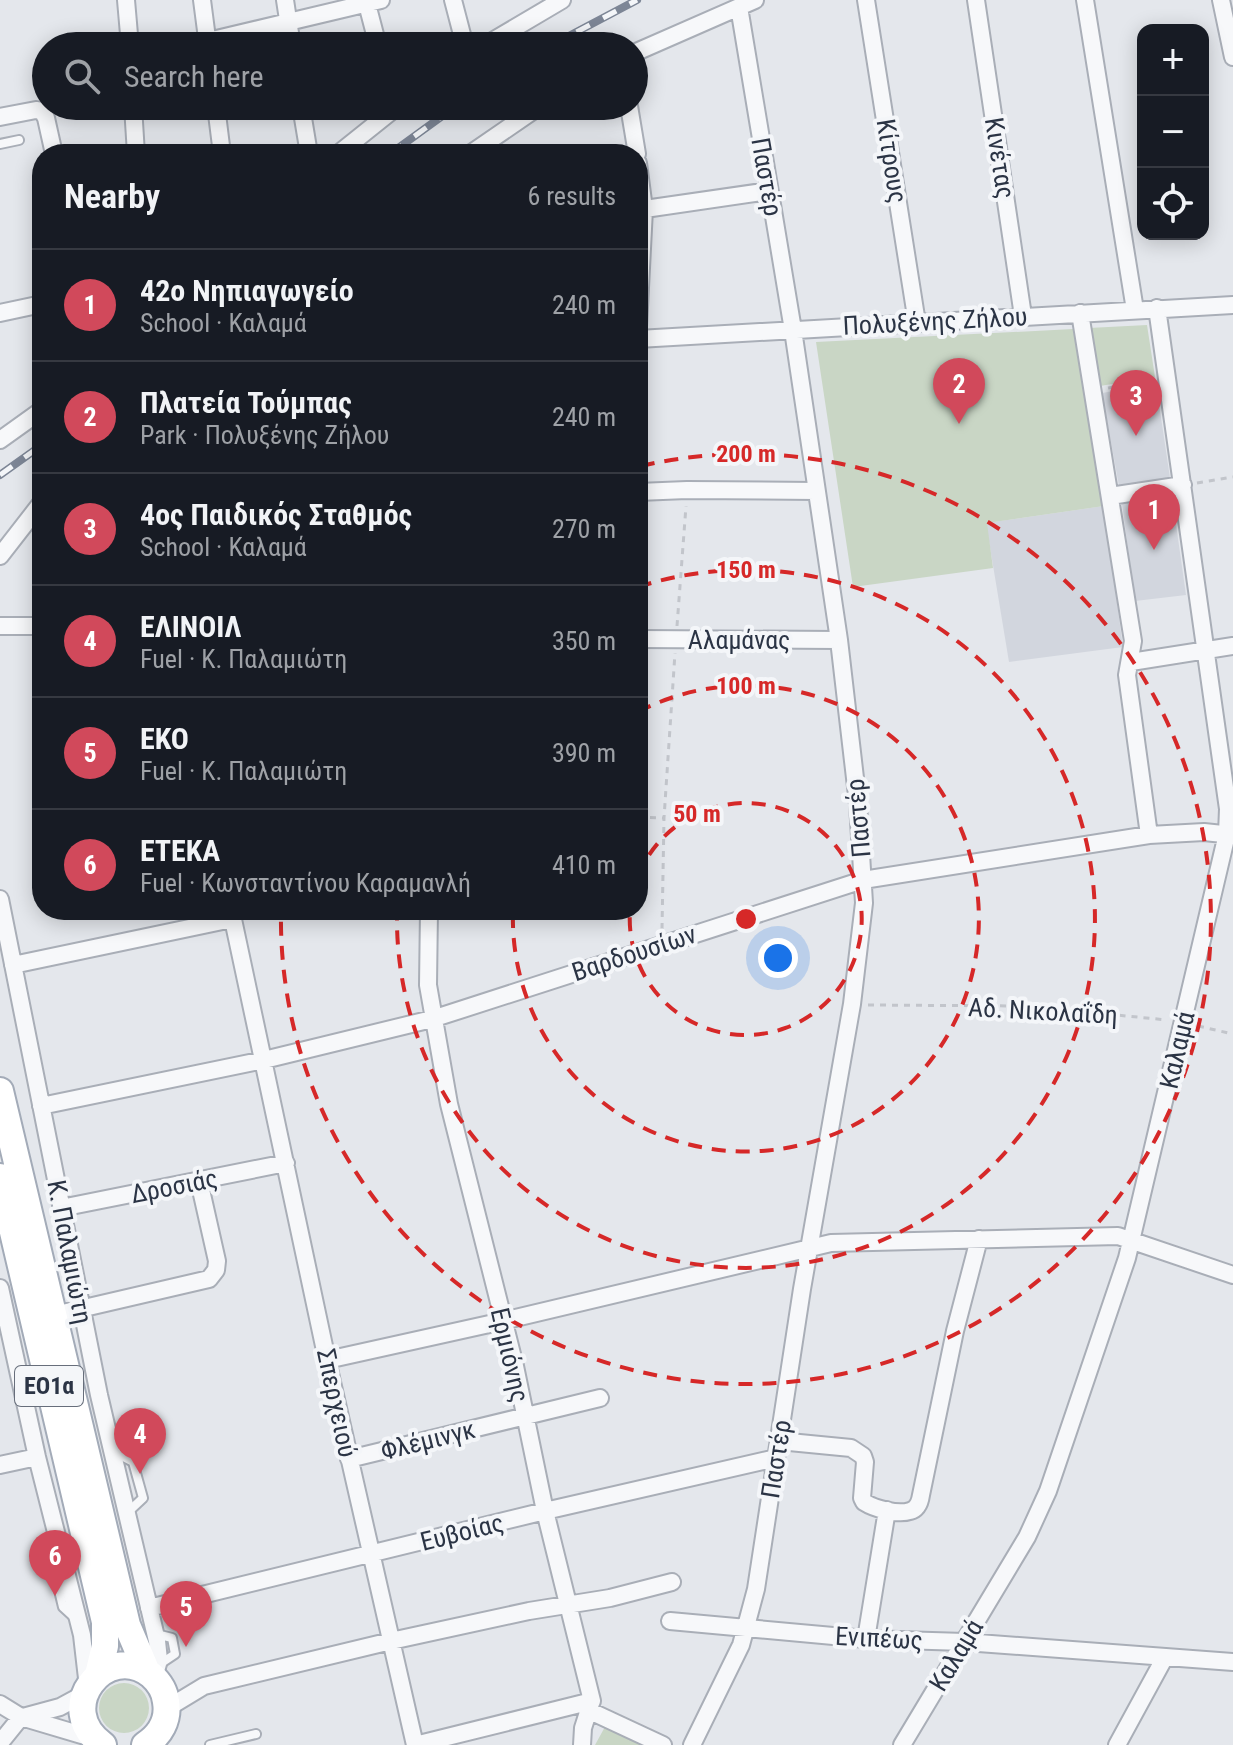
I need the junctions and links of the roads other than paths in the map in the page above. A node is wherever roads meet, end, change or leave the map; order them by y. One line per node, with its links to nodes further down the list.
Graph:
1 (126, 0): 15 (street)
2 (202, 0): 16 (street)
3 (285, 0): 14 (street)
4 (453, 0): 20 (street)
5 (562, 0): 12 (street)
6 (755, 0): 13 (street)
7 (866, 0): 51 (street, Κίτρους)
8 (976, 0): 50 (street, Κινέτας)
9 (1085, 0): 47 (street)
10 (1221, 0): 23 (street)
11 (371, 1): 14 (street); 19 (street)
12 (535, 6): 21 (street)
13 (739, 7): 22 (street); 42 (street, Παστέρ)
14 (288, 23): 17 (street); 18 (street)
15 (129, 32)
16 (206, 32)
17 (254, 32)
18 (290, 32)
19 (376, 32)
20 (461, 32)
21 (502, 32)
22 (648, 47)
23 (1233, 57)
24 (32, 111): 25 (street)
25 (0, 117)
26 (46, 120): 35 (street)
27 (134, 120): 36 (street)
28 (218, 120): 37 (street)
29 (303, 120): 38 (street)
30 (379, 120): 39 (street)
31 (520, 120): 40 (street)
32 (631, 120): 41 (street)
33 (19, 140): 34 (lane)
34 (0, 144)
35 (52, 144)
36 (135, 144)
37 (221, 144)
38 (307, 144)
39 (350, 144)
40 (485, 144)
41 (635, 144)
42 (769, 191): 43 (street); 52 (street, Παστέρ)
43 (648, 208)
44 (1233, 305): 46 (street, Πολυξένης Ζήλου)
45 (32, 306): 48 (street)
46 (1157, 308): 47 (street, Πολυξένης Ζήλου); 56 (street, Καλαμά)
47 (1135, 310): 49 (street, Πολυξένης Ζήλου)
48 (0, 313)
49 (1080, 313): 50 (street, Πολυξένης Ζήλου); 59 (street)
50 (1023, 316): 51 (street, Πολυξένης Ζήλου)
51 (917, 323): 52 (street, Πολυξένης Ζήλου)
52 (793, 330): 53 (street, Πολυξένης Ζήλου); 57 (street, Παστέρ)
53 (648, 338)
54 (32, 417): 55 (street)
55 (0, 439)
56 (1183, 485): 59 (street); 67 (street, Καλαμά)
57 (816, 491): 58 (street); 65 (street, Παστέρ)
58 (648, 492)
59 (1110, 496): 68 (street)
60 (32, 515): 61 (street)
61 (0, 556)
62 (0, 626): 63 (street)
63 (32, 626)
64 (648, 640): 65 (street, Αλαμάνας)
65 (839, 640): 71 (street, Παστέρ)
66 (1233, 646): 67 (street)
67 (1205, 651): 68 (street); 69 (street, Καλαμά)
68 (1131, 662): 70 (street)
69 (1230, 834): 70 (street, Βαρδουσίων); 86 (street, Καλαμά)
70 (1149, 835): 71 (street, Βαρδουσίων)
71 (863, 880): 77 (street, Βαρδουσίων); 87 (street, Παστέρ)
72 (0, 899): 76 (street, Κ. Παλαμιώτη)
73 (206, 920): 76 (street)
74 (233, 920): 78 (street, Σπερχειού)
75 (429, 920): 77 (street, Ερμιόνης)
76 (13, 965): 80 (street, Κ. Παλαμιώτη)
77 (432, 1019): 78 (street, Βαρδουσίων); 92 (street, Ερμιόνης)
78 (264, 1060): 80 (street, Βαρδουσίων); 81 (street, Σπερχειού)
79 (0, 1091): 91 (main road, ΕΟ1α)
80 (41, 1106): 84 (street, Κ. Παλαμιώτη)
81 (286, 1163): 83 (street, Δροσιάς); 93 (street, Σπερχειού)
82 (0, 1177): 114 (main road, ΕΟ1α)
83 (199, 1181): 84 (street, Δροσιάς); 90 (street)
84 (61, 1208): 90 (street, Κ. Παλαμιώτη)
85 (979, 1239): 86 (street); 87 (street); 101 (street)
86 (1132, 1239): 88 (street); 111 (street, Καλαμά)
87 (809, 1248): 92 (street); 96 (street, Παστέρ)
88 (1233, 1275)
89 (0, 1290): 97 (street)
90 (81, 1309): 91 (street); 106 (street, Κ. Παλαμιώτη)
91 (54, 1315): 118 (main road, ΕΟ1α)
92 (503, 1321): 93 (street); 95 (street, Ερμιόνης)
93 (327, 1360): 99 (street, Σπερχειού)
94 (600, 1398): 95 (street, Φλέμινγκ)
95 (525, 1416): 99 (street, Φλέμινγκ); 102 (street, Ερμιόνης)
96 (779, 1441): 98 (street, Παστέρ); 101 (street)
97 (37, 1457): 100 (street); 114 (street)
98 (776, 1458): 102 (street, Ευβοίας); 108 (street, Παστέρ)
99 (349, 1459): 103 (street, Σπερχειού)
100 (0, 1465)
101 (887, 1510): 109 (street)
102 (545, 1511): 103 (street, Ευβοίας); 105 (street, Ερμιόνης)
103 (371, 1556): 106 (street, Ευβοίας); 110 (street, Σπερχειού)
104 (672, 1582): 105 (street)
105 (568, 1604): 110 (street); 116 (street, Ερμιόνης)
106 (149, 1608): 118 (street, Κ. Παλαμιώτη)
107 (670, 1621): 108 (street, Ενιπέως)
108 (747, 1628): 109 (street, Ενιπέως); 127 (street, Παστέρ)
109 (866, 1639): 111 (street, Ενιπέως)
110 (391, 1641): 115 (street); 124 (street, Σπερχειού)
111 (965, 1642): 112 (street, Ενιπέως); 128 (street, Καλαμά)
112 (1165, 1657): 113 (street, Ενιπέως); 129 (street)
113 (1233, 1662)
114 (90, 1685): 118 (main road); 119 (street); 121 (main road, ΕΟ1α)
115 (204, 1686): 118 (street); 118 (street)
116 (591, 1701): 124 (street); 125 (street); 126 (street)
117 (0, 1704): 119 (street)
118 (156, 1704)
119 (21, 1717): 121 (street); 122 (street)
120 (256, 1734): 123 (lane)
121 (99, 1742)
122 (0, 1743)
123 (210, 1745)
124 (415, 1745)
125 (582, 1745)
126 (663, 1745)
127 (692, 1745)
128 (902, 1745)
129 (1117, 1745)

